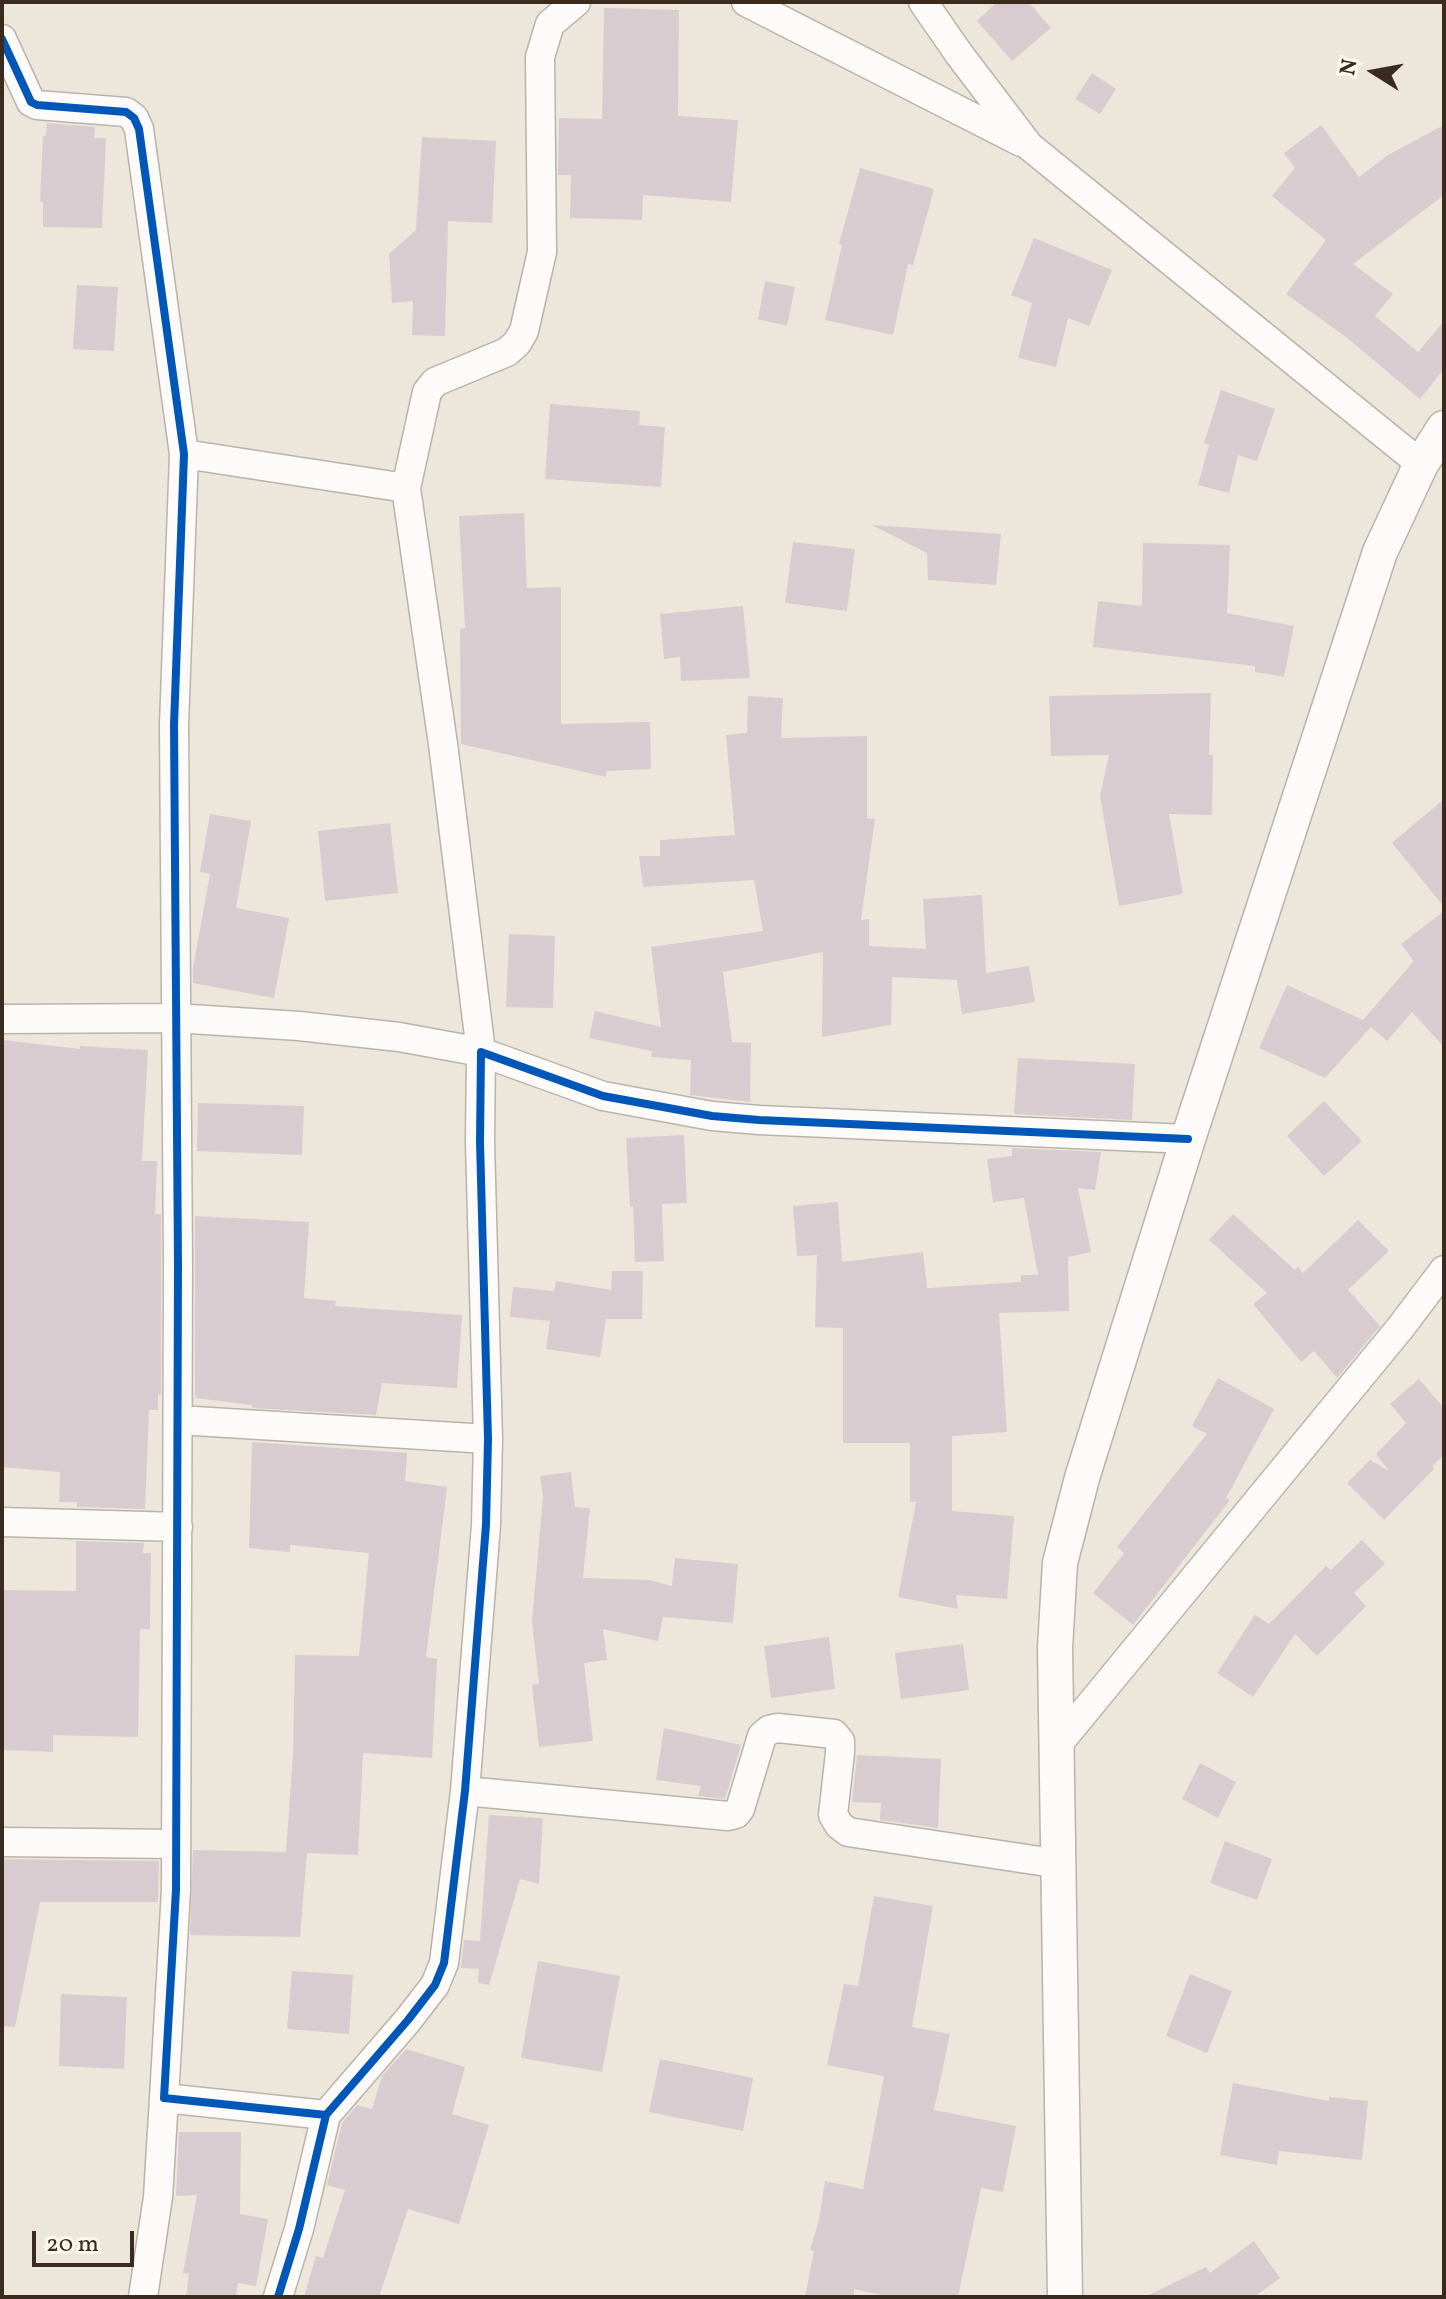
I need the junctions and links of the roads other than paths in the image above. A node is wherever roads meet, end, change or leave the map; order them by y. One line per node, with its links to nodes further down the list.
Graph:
1 (576, 2): 9 (street)
2 (746, 2): 5 (street)
3 (923, 2): 5 (street)
4 (2, 39): 7 (street)
5 (1029, 146): 8 (street)
6 (1444, 428): 8 (street)
7 (184, 454): 9 (street); 10 (street)
8 (1421, 464): 13 (street)
9 (406, 488): 12 (street)
10 (175, 1018): 11 (street); 12 (street); 15 (street)
11 (2, 1019)
12 (481, 1052): 13 (street); 16 (street)
13 (1188, 1139): 19 (street)
14 (1444, 1270): 19 (street)
15 (178, 1420): 16 (street); 18 (street)
16 (488, 1439): 20 (street)
17 (2, 1522): 18 (street)
18 (178, 1527): 22 (street)
19 (1058, 1744): 23 (street)
20 (465, 1791): 23 (street); 25 (street)
21 (2, 1842): 22 (street)
22 (176, 1844): 24 (street)
23 (1060, 1864): 28 (street)
24 (164, 2098): 25 (street); 26 (street)
25 (326, 2115): 27 (street)
26 (143, 2297)
27 (278, 2297)
28 (1065, 2297)

